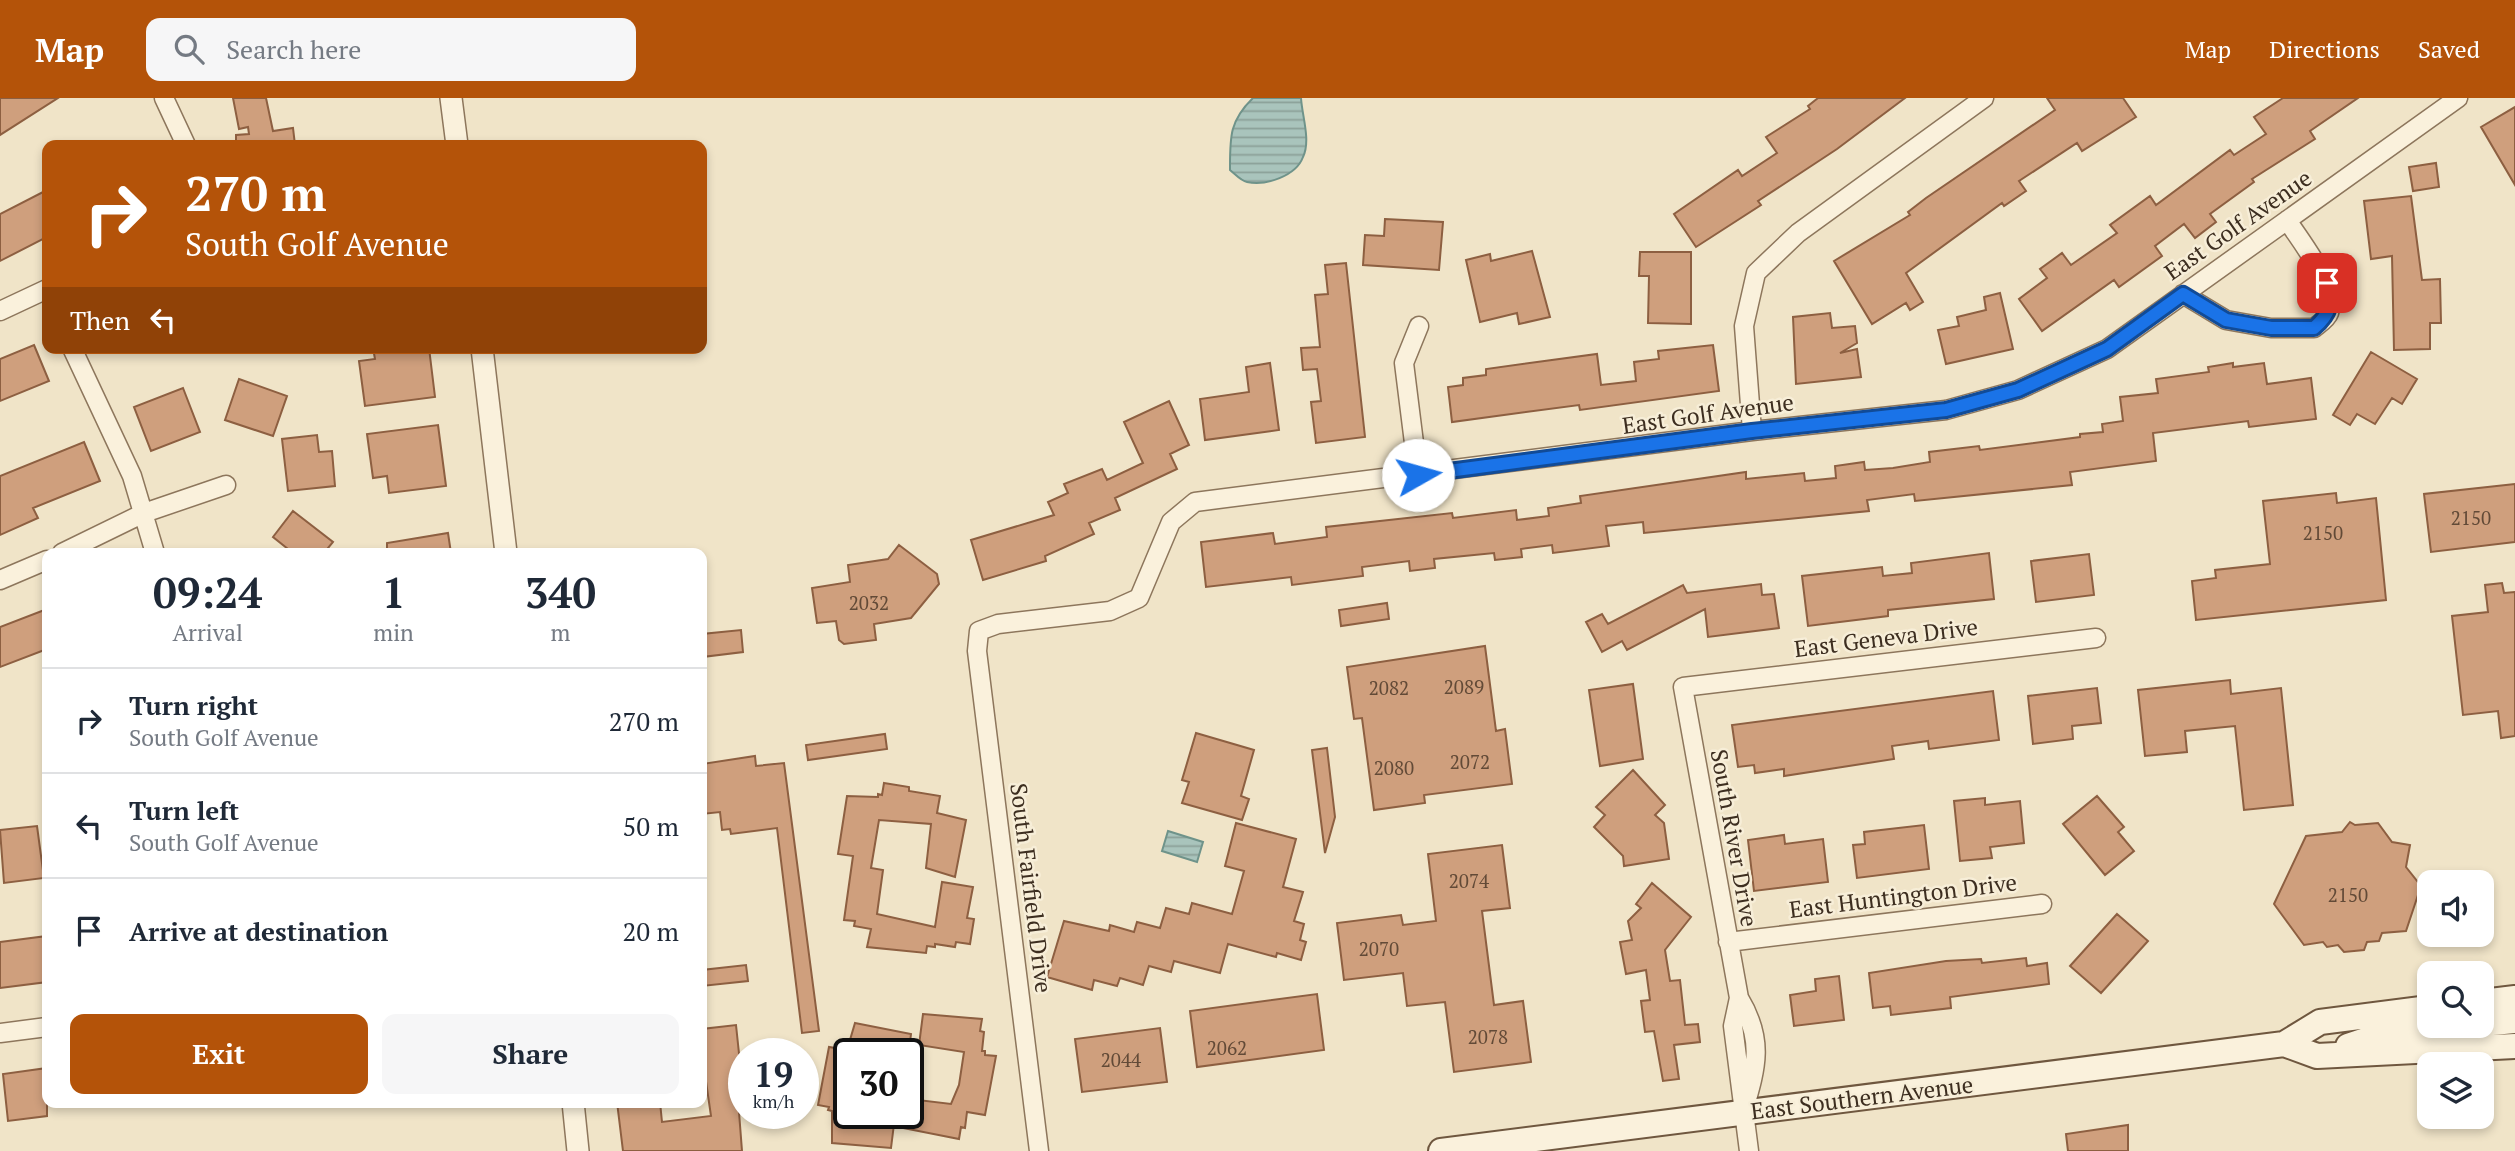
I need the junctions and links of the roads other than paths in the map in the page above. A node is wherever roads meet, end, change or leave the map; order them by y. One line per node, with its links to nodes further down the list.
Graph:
1 (164, 98): 5 (street)
2 (451, 98): 6 (street)
3 (1984, 98): 14 (street)
4 (2458, 98): 7 (street, East Golf Avenue)
5 (184, 140)
6 (456, 140)
7 (2287, 220): 9 (street, East Golf Avenue); 9 (street)
8 (42, 293): 10 (street)
9 (2183, 294): 14 (street, East Golf Avenue)
10 (0, 311)
11 (1419, 326): 15 (street)
12 (75, 354): 17 (street)
13 (483, 354): 20 (street)
14 (1752, 431): 15 (street, East Golf Avenue)
15 (1418, 475): 23 (street, East Golf Avenue)
16 (226, 485): 17 (street)
17 (144, 513): 18 (street); 19 (street)
18 (72, 548)
19 (154, 548)
20 (505, 548)
21 (42, 562): 22 (street)
22 (0, 580)
23 (979, 631): 42 (street, South Fairfield Drive)
24 (2096, 638): 25 (street, East Geneva Drive)
25 (1683, 687): 27 (street, South River Drive)
26 (2042, 904): 27 (street, East Huntington Drive)
27 (1728, 942): 40 (street, South River Drive)
28 (2515, 998): 29 (main road)
29 (2494, 1001)
30 (2417, 1010): 36 (main road, East Southern Avenue)
31 (2515, 1021): 32 (main road)
32 (2494, 1023)
33 (42, 1028): 35 (street)
34 (2417, 1031): 38 (main road)
35 (0, 1033)
36 (2284, 1044): 38 (main road, East Southern Avenue); 40 (main road, East Southern Avenue)
37 (2515, 1046): 38 (main road, East Southern Avenue)
38 (2317, 1056)
39 (574, 1108): 41 (street)
40 (1743, 1113): 43 (main road, East Southern Avenue); 44 (street, South River Drive)
41 (578, 1151)
42 (1039, 1151)
43 (1441, 1151)
44 (1748, 1151)

